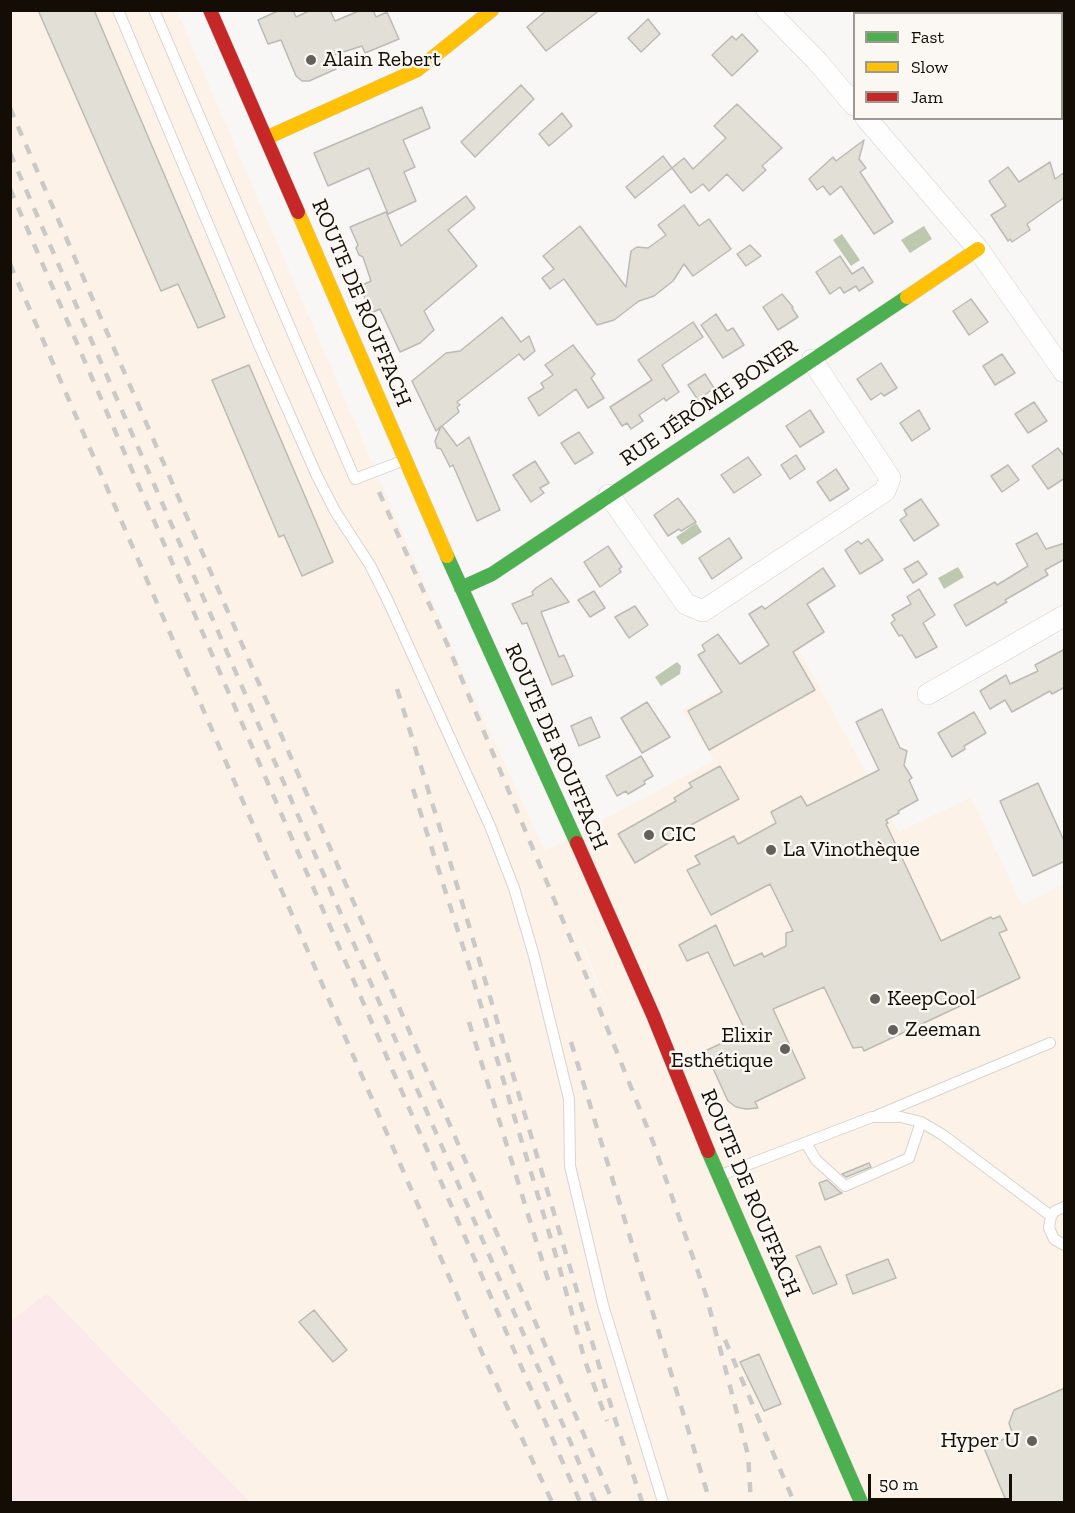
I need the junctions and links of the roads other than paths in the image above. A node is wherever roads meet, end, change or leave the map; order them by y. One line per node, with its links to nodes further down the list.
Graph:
1 (118, 10): 25 (lane)
2 (154, 10): 12 (lane)
3 (210, 10): 8 (main road, ROUTE DE ROUFFACH)
4 (492, 10): 8 (main road)
5 (767, 10): 6 (street)
6 (853, 103)
7 (868, 120): 9 (street)
8 (266, 138): 12 (main road, ROUTE DE ROUFFACH)
9 (978, 249): 10 (main road, RUE JÉRÔME BONER); 11 (street)
10 (812, 360): 13 (main road, RUE JÉRÔME BONER); 13 (street)
11 (1065, 372)
12 (405, 460): 14 (main road, ROUTE DE ROUFFACH)
13 (609, 495): 14 (main road, RUE JÉRÔME BONER)
14 (461, 588): 21 (main road, ROUTE DE ROUFFACH)
15 (1065, 616): 16 (street)
16 (927, 694)
17 (1050, 1043): 18 (lane)
18 (872, 1117): 19 (lane); 20 (lane)
19 (921, 1122): 20 (lane); 23 (lane)
20 (806, 1143): 21 (lane)
21 (718, 1176): 26 (main road, ROUTE DE ROUFFACH)
22 (1065, 1207): 23 (lane)
23 (1052, 1216): 24 (lane)
24 (1065, 1245)
25 (663, 1503)
26 (861, 1503)

